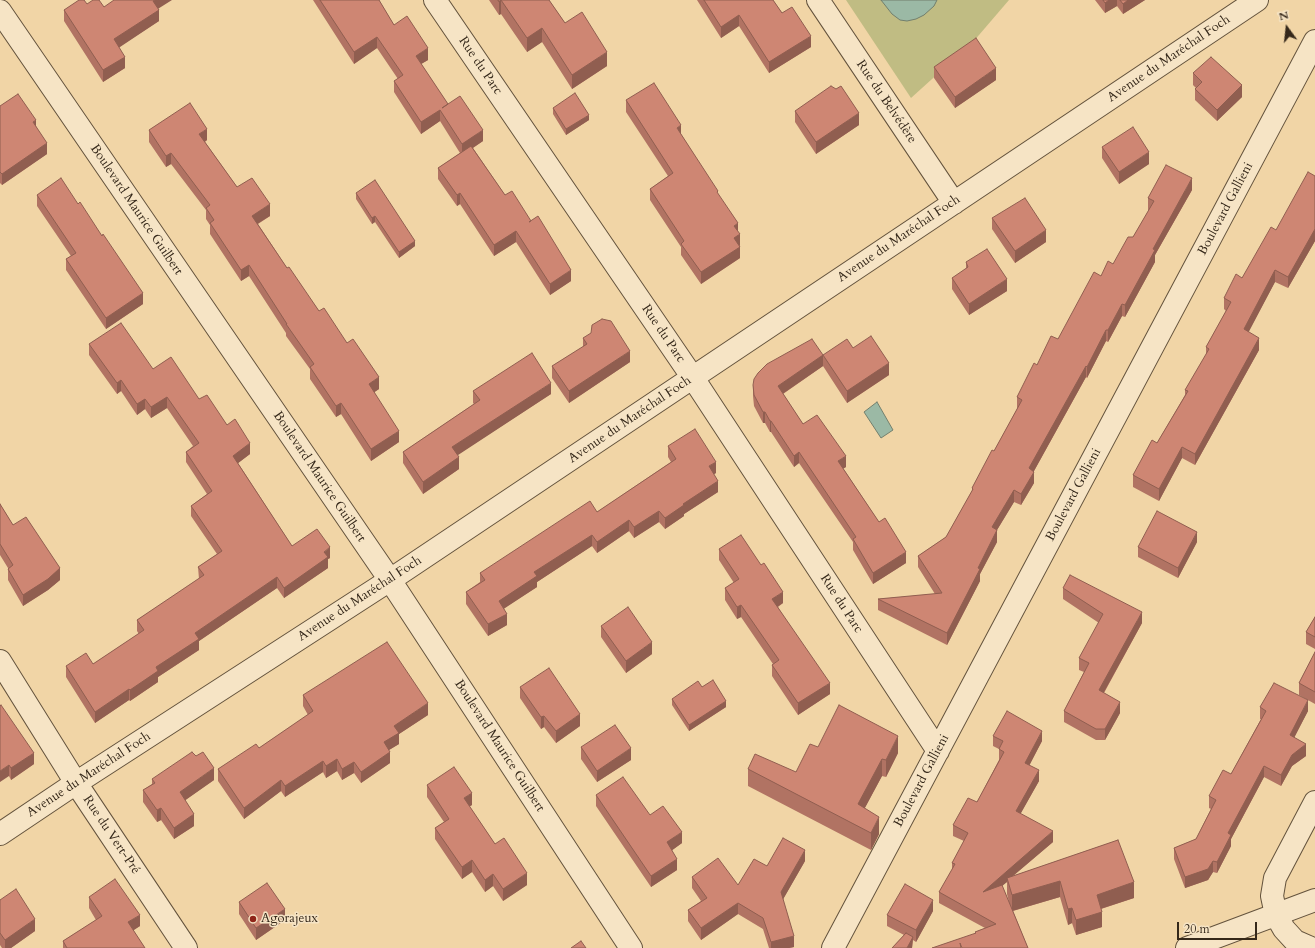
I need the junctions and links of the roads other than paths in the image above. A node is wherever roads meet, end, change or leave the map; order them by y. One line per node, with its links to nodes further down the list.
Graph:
1 (4, 0): 5 (street)
2 (435, 0): 9 (street, Rue du Parc)
3 (818, 0): 8 (street, Rue du Belvédère)
4 (1257, 0): 8 (street, Avenue du Maréchal Foch)
5 (0, 3)
6 (0, 11): 10 (street, Boulevard Maurice Guilbert)
7 (1315, 41): 12 (street, Boulevard Gallieni)
8 (954, 203): 9 (street, Avenue du Maréchal Foch)
9 (693, 378): 10 (street, Avenue du Maréchal Foch); 12 (street, Rue du Parc)
10 (390, 580): 13 (street, Avenue du Maréchal Foch); 19 (street, Boulevard Maurice Guilbert)
11 (0, 661): 13 (street, Rue du Vert-Pré)
12 (938, 751): 20 (street, Boulevard Gallieni)
13 (76, 783): 15 (street, Avenue du Maréchal Foch); 18 (street, Rue du Vert-Pré)
14 (1315, 802): 17 (street)
15 (0, 834)
16 (1315, 900): 17 (street)
17 (1276, 914): 21 (street); 22 (street)
18 (186, 948)
19 (632, 948)
20 (833, 948)
21 (1187, 948)
22 (1312, 948)

